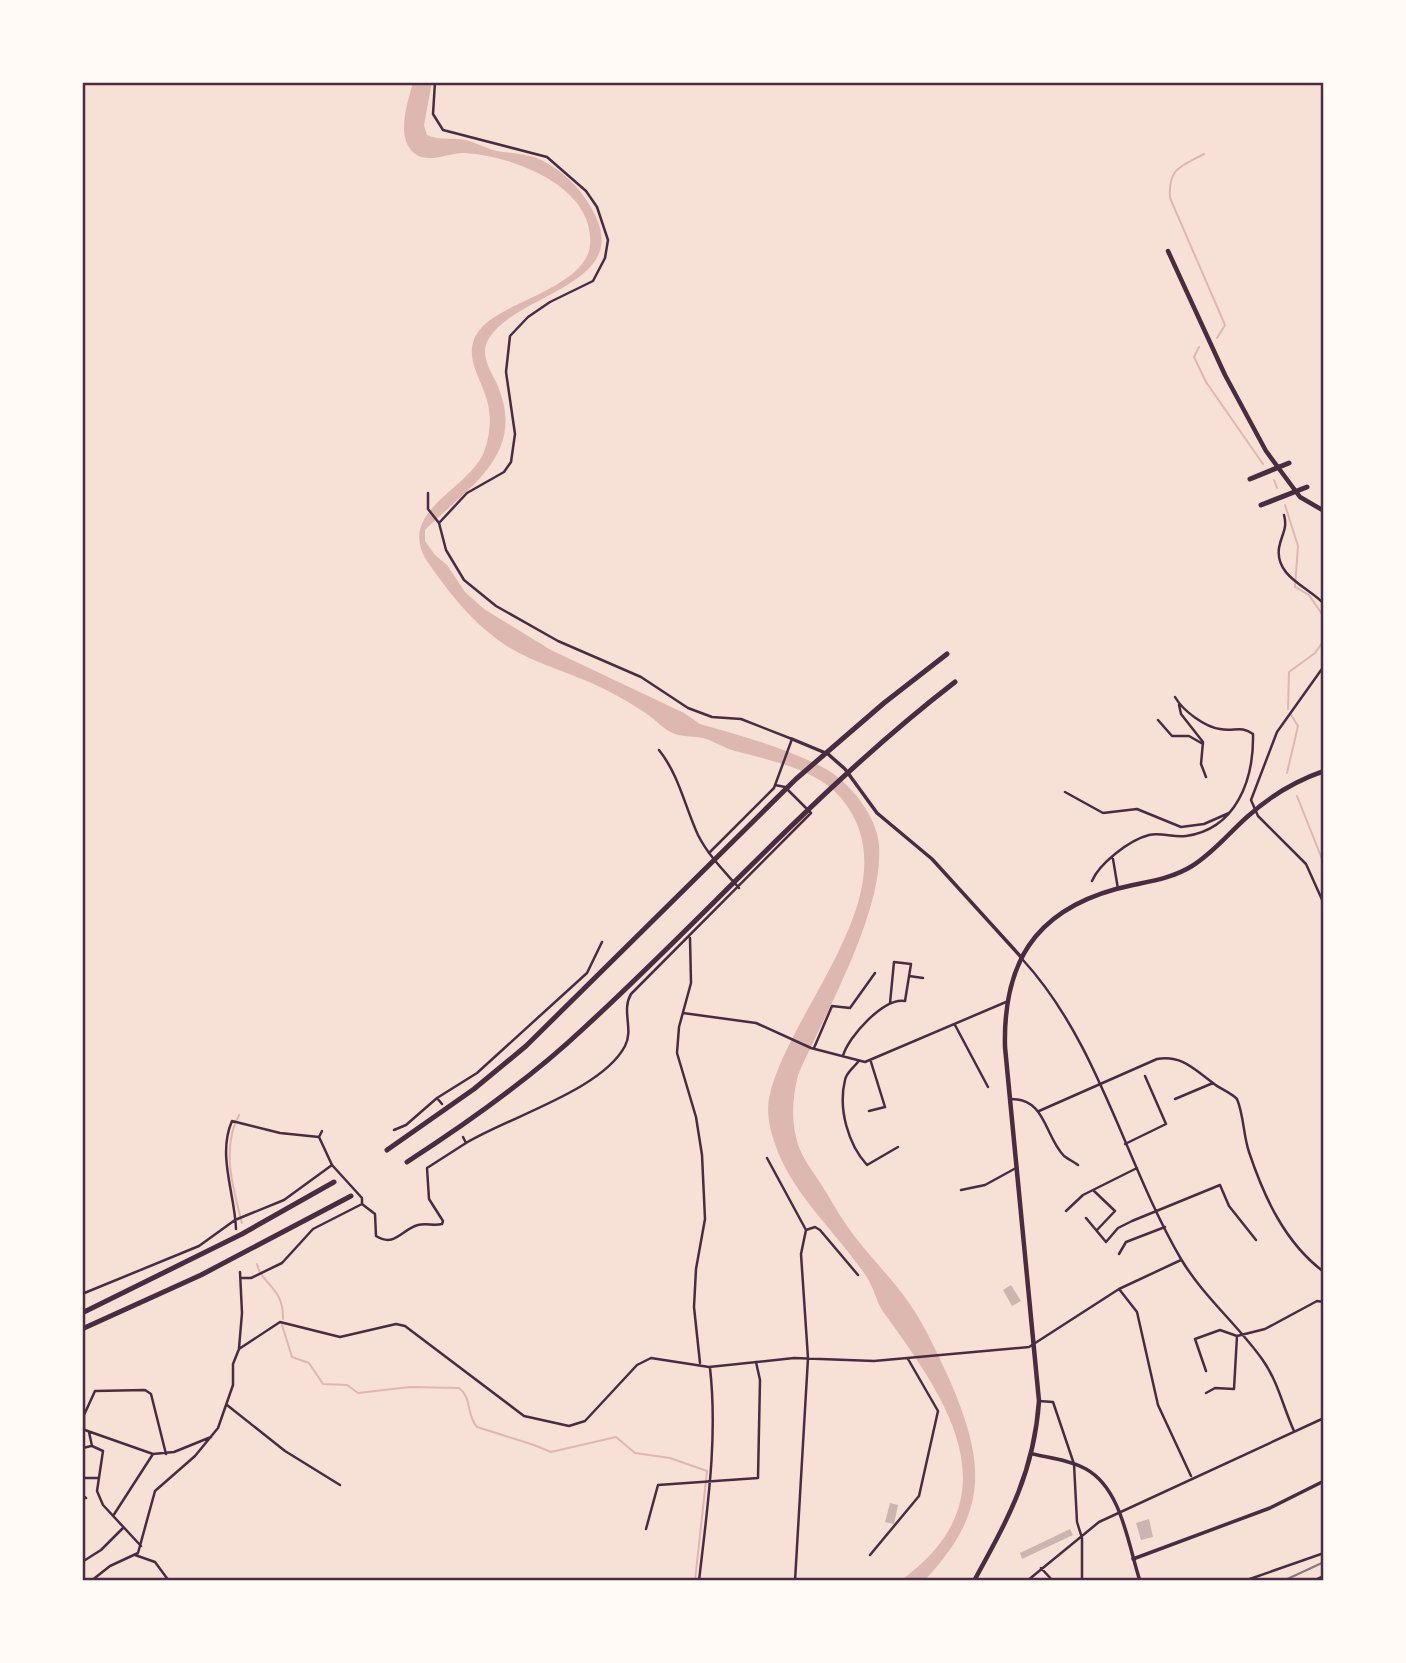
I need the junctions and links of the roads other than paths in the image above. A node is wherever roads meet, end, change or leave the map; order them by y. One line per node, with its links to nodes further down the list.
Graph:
1 (435, 82): 10 (street)
2 (1168, 251): 8 (main road)
3 (1289, 463): 4 (highway)
4 (1250, 479)
5 (1307, 487): 7 (highway)
6 (428, 493): 10 (street)
7 (1261, 505)
8 (1324, 511)
9 (1284, 515): 11 (street)
10 (438, 522): 18 (street)
11 (1324, 604)
12 (947, 654): 66 (highway)
13 (1324, 666): 26 (street)
14 (955, 682): 68 (highway)
15 (1175, 697): 16 (street)
16 (1179, 705): 19 (street); 25 (street)
17 (1158, 720): 19 (street)
18 (792, 739): 23 (street); 37 (street)
19 (1203, 744): 22 (street)
20 (659, 750): 29 (street)
21 (1324, 771): 27 (main road)
22 (1206, 777)
23 (775, 785): 29 (street); 32 (street)
24 (1065, 792): 28 (street)
25 (1242, 797): 26 (street); 28 (street)
26 (1251, 800): 27 (street)
27 (1254, 810): 33 (main road); 34 (street)
28 (1229, 813): 30 (street)
29 (709, 853): 32 (street)
30 (1112, 859): 31 (street); 33 (street)
31 (1093, 881)
32 (739, 888): 35 (street)
33 (1118, 888): 37 (main road)
34 (1324, 904)
35 (690, 938): 43 (street); 63 (street)
36 (602, 942): 53 (street)
37 (1021, 957): 41 (main road); 51 (street)
38 (875, 973): 45 (street)
39 (909, 976): 40 (street); 42 (street); 42 (street)
40 (923, 978)
41 (1006, 1002): 44 (street); 54 (main road)
42 (890, 1003): 46 (street)
43 (683, 1013): 45 (street); 104 (street)
44 (955, 1024): 48 (street); 52 (street)
45 (813, 1048): 46 (street)
46 (843, 1056): 47 (street)
47 (859, 1061): 48 (street); 65 (street)
48 (870, 1061): 57 (street)
49 (1145, 1076): 64 (street)
50 (1213, 1083): 51 (street); 55 (street); 90 (street)
51 (1098, 1085): 58 (street); 64 (street)
52 (988, 1087)
53 (437, 1098): 56 (street); 59 (street)
54 (1010, 1099): 58 (street); 71 (main road)
55 (1175, 1099)
56 (442, 1104)
57 (869, 1111)
58 (1039, 1111): 70 (street)
59 (394, 1130)
60 (322, 1131): 61 (street)
61 (319, 1137): 69 (street); 81 (street)
62 (463, 1137): 63 (street)
63 (466, 1143): 77 (street)
64 (1125, 1144): 72 (street)
65 (898, 1147)
66 (387, 1150)
67 (767, 1158): 84 (street)
68 (407, 1162)
69 (332, 1165): 77 (street); 81 (street)
70 (1078, 1165)
71 (1017, 1167): 75 (street); 99 (main road)
72 (1137, 1168): 74 (street); 78 (street)
73 (334, 1182): 96 (highway)
74 (1093, 1190): 79 (street); 85 (street)
75 (961, 1191)
76 (351, 1196): 97 (highway)
77 (362, 1204): 92 (street)
78 (1157, 1209): 82 (street); 85 (street); 86 (street)
79 (1066, 1212)
80 (1086, 1218): 85 (street)
81 (237, 1219): 83 (street); 94 (street)
82 (1165, 1227): 87 (street); 88 (street)
83 (236, 1229)
84 (806, 1230): 91 (street); 101 (street)
85 (1097, 1230)
86 (1256, 1240)
87 (1119, 1254)
88 (1181, 1260): 93 (street); 98 (street)
89 (240, 1272): 92 (street)
90 (1324, 1272)
91 (858, 1275)
92 (241, 1278): 100 (street)
93 (1119, 1289): 99 (street); 121 (street)
94 (82, 1294)
95 (1324, 1302): 98 (street)
96 (82, 1313)
97 (82, 1329)
98 (1239, 1335): 106 (street); 107 (street); 112 (street)
99 (1034, 1343): 102 (street); 108 (main road)
100 (239, 1349): 104 (street); 109 (street)
101 (808, 1358): 102 (street); 103 (street); 145 (street)
102 (910, 1358): 137 (street)
103 (756, 1362): 105 (street); 124 (street)
104 (700, 1363): 105 (street)
105 (709, 1367): 124 (street)
106 (1206, 1371)
107 (1206, 1393)
108 (1039, 1401): 118 (main road); 120 (street)
109 (227, 1405): 114 (street); 126 (street)
110 (1324, 1419): 112 (street)
111 (83, 1430): 113 (street); 117 (street)
112 (1294, 1431): 121 (street)
113 (89, 1432): 115 (street); 116 (street)
114 (212, 1437): 117 (street); 134 (street)
115 (92, 1446): 119 (street); 123 (street)
116 (153, 1454): 117 (street); 130 (street)
117 (166, 1454)
118 (1033, 1454): 120 (street); 146 (main road)
119 (82, 1463)
120 (1074, 1464): 129 (street); 133 (street)
121 (1192, 1477): 129 (street)
122 (82, 1478): 123 (street)
123 (98, 1478): 130 (street)
124 (708, 1480): 132 (street); 144 (street)
125 (1324, 1481): 138 (street)
126 (340, 1485)
127 (82, 1495): 128 (street)
128 (86, 1498)
129 (1119, 1512): 133 (street); 138 (street)
130 (113, 1516): 131 (street)
131 (123, 1528): 134 (street); 139 (street)
132 (646, 1529)
133 (1081, 1535): 140 (street); 149 (street)
134 (141, 1546): 136 (street)
135 (1324, 1553): 151 (street)
136 (135, 1555): 142 (street); 143 (street)
137 (870, 1555)
138 (1133, 1559): 150 (street)
139 (82, 1562)
140 (1041, 1568): 147 (street); 148 (street)
141 (1324, 1576): 152 (street)
142 (91, 1581)
143 (169, 1581)
144 (699, 1581)
145 (795, 1581)
146 (974, 1581)
147 (1027, 1581)
148 (1053, 1581)
149 (1082, 1581)
150 (1140, 1581)
151 (1244, 1581)
152 (1313, 1581)

